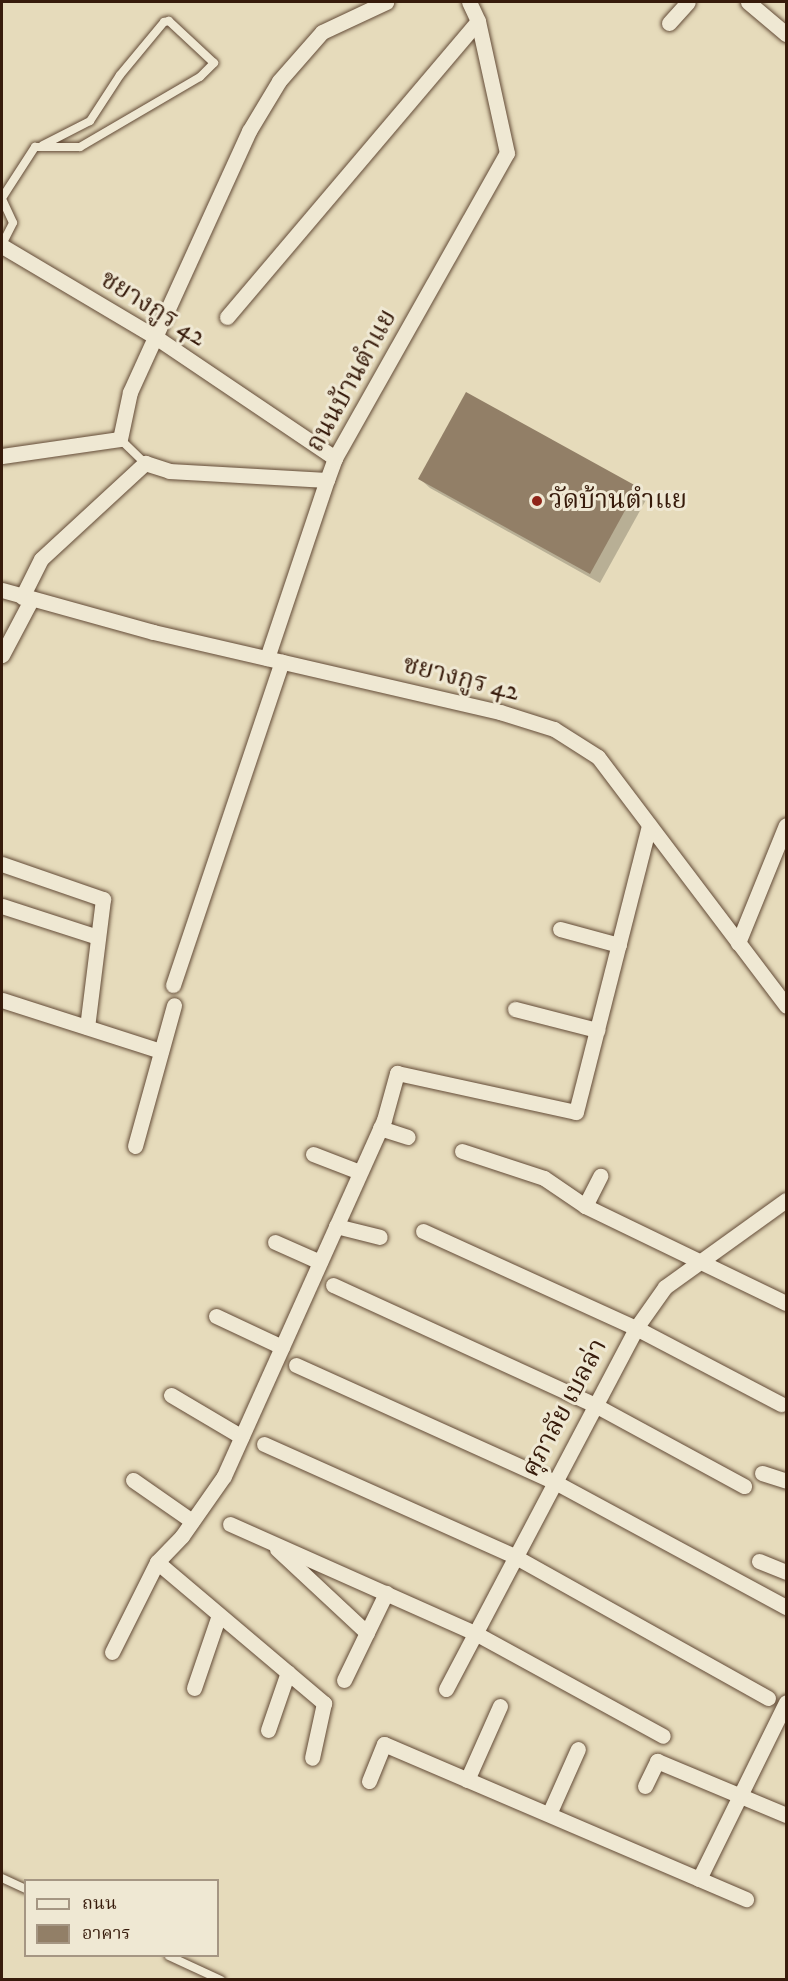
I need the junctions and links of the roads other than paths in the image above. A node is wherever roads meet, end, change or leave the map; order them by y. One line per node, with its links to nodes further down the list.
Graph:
1 (386, 2): 12 (street)
2 (470, 2): 5 (street, ถนนบ้านตำแย)
3 (688, 2): 6 (street)
4 (747, 2): 7 (street)
5 (478, 21): 11 (street); 15 (street, ถนนบ้านตำแย)
6 (669, 23)
7 (786, 34)
8 (43, 145): 8 (lane); 9 (lane)
9 (2, 198): 10 (lane)
10 (2, 245): 12 (street, ชยางกูร 42)
11 (226, 317)
12 (157, 338): 13 (street); 15 (street, ชยางกูร 42)
13 (120, 439): 14 (street); 16 (lane)
14 (2, 456)
15 (336, 458): 17 (street, ถนนบ้านตำแย)
16 (145, 463): 17 (street, ถนนบ้านตำแย); 19 (street)
17 (327, 480): 21 (street)
18 (2, 590): 19 (street, ชยางกูร 42)
19 (26, 598): 20 (street); 21 (street, ชยางกูร 42)
20 (2, 656)
21 (274, 660): 22 (street, ชยางกูร 42); 30 (street)
22 (649, 825): 28 (street, ชยางกูร 42); 29 (street)
23 (786, 825): 28 (street)
24 (2, 864): 27 (street)
25 (2, 906): 27 (street)
26 (560, 928): 29 (street)
27 (98, 937): 35 (street)
28 (738, 943): 33 (street, ชยางกูร 42)
29 (619, 945): 36 (street)
30 (173, 986)
31 (2, 1000): 35 (street)
32 (174, 1005): 37 (street)
33 (786, 1006)
34 (515, 1009): 36 (street)
35 (87, 1027): 37 (street)
36 (597, 1030): 38 (street)
37 (161, 1051): 40 (street)
38 (380, 1128): 39 (street); 43 (street)
39 (408, 1137)
40 (135, 1146)
41 (462, 1151): 46 (street)
42 (313, 1154): 43 (street)
43 (360, 1172): 47 (street)
44 (600, 1176): 46 (street)
45 (786, 1200): 51 (street, ศุภาลัย เบลล่า)
46 (585, 1206): 51 (street)
47 (336, 1226): 49 (street); 52 (street)
48 (423, 1231): 56 (street)
49 (380, 1237)
50 (275, 1242): 52 (street)
51 (702, 1260): 54 (street); 56 (street, ศุภาลัย เบลล่า)
52 (320, 1262): 57 (street)
53 (333, 1285): 60 (street)
54 (786, 1303)
55 (216, 1316): 57 (street)
56 (636, 1328): 60 (street, ศุภาลัย เบลล่า); 61 (street)
57 (282, 1347): 62 (street)
58 (296, 1365): 66 (street)
59 (171, 1395): 62 (street)
60 (593, 1404): 66 (street, ศุภาลัย เบลล่า); 68 (street)
61 (781, 1404)
62 (242, 1437): 69 (street)
63 (264, 1444): 72 (street)
64 (762, 1473): 67 (street)
65 (133, 1480): 69 (street)
66 (553, 1481): 72 (street, ศุภาลัย เบลล่า); 77 (street)
67 (786, 1481)
68 (744, 1486)
69 (192, 1521): 74 (street)
70 (230, 1524): 71 (street)
71 (267, 1540): 76 (street); 79 (street)
72 (514, 1556): 80 (street, ศุภาลัย เบลล่า); 86 (street)
73 (759, 1561): 75 (street)
74 (157, 1562): 78 (street); 81 (street)
75 (786, 1572)
76 (386, 1593): 79 (street); 80 (street)
77 (786, 1607)
78 (219, 1614): 82 (street); 84 (street)
79 (367, 1633): 83 (street)
80 (475, 1633): 85 (street, ศุภาลัย เบลล่า); 90 (street)
81 (112, 1652)
82 (288, 1672): 89 (street); 92 (street)
83 (344, 1680)
84 (194, 1688)
85 (446, 1689)
86 (768, 1698)
87 (786, 1702): 96 (street)
88 (500, 1706): 93 (street)
89 (268, 1730)
90 (663, 1736)
91 (578, 1749): 97 (street)
92 (312, 1758)
93 (467, 1780): 94 (street); 97 (street)
94 (369, 1781)
95 (645, 1786): 96 (street)
96 (740, 1796): 98 (street); 100 (street)
97 (549, 1814): 100 (street)
98 (786, 1815)
99 (2, 1878): 101 (lane)
100 (699, 1879): 102 (street)
101 (24, 1888)
102 (746, 1899)
103 (172, 1957): 104 (lane)
104 (221, 1980)

